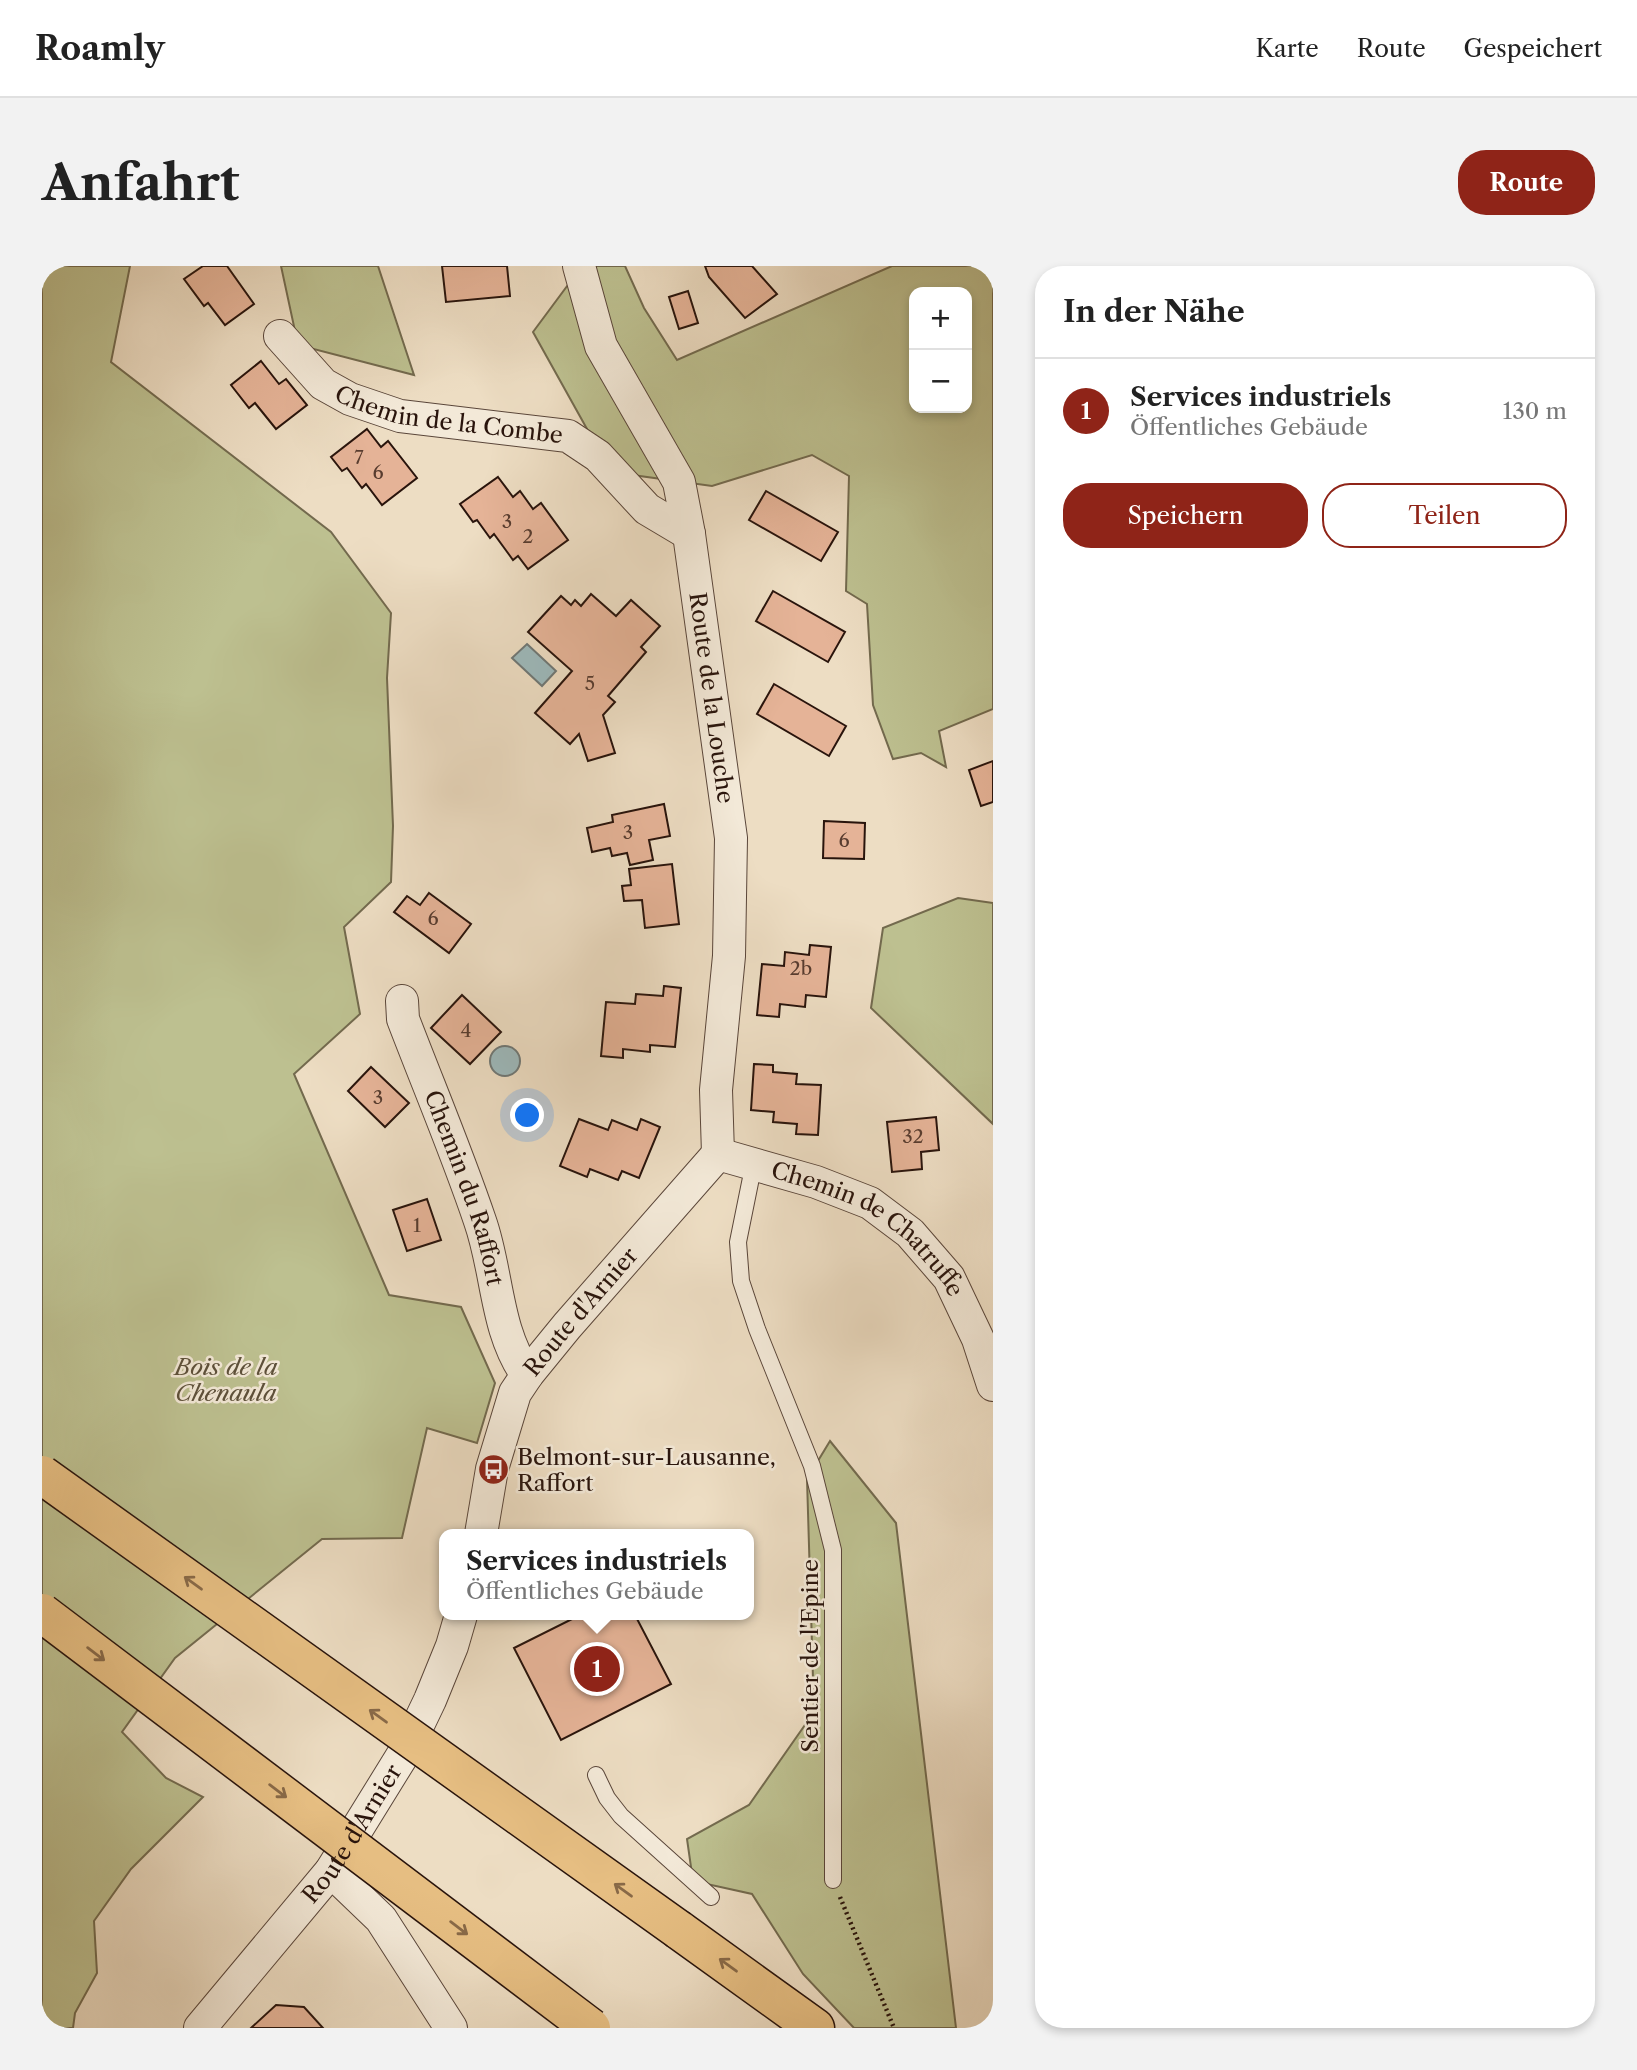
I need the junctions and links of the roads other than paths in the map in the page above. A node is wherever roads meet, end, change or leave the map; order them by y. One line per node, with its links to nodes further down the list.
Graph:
1 (579, 266): 3 (street, Route de la Louche)
2 (280, 336): 3 (street, Chemin de la Combe)
3 (689, 534): 5 (street, Route de la Louche)
4 (402, 1001): 7 (street, Chemin du Raffort)
5 (718, 1154): 6 (street, Chemin de Chatruffe); 7 (street, Route d'Arnier)
6 (754, 1163): 8 (street, Chemin de Chatruffe); 15 (lane, Sentier de l'Epine)
7 (527, 1375): 10 (street, Route d'Arnier)
8 (993, 1385)
9 (42, 1475): 20 (highway, one-way to 9, bridge)
10 (482, 1529)
11 (42, 1613): 19 (highway, one-way to 19, bridge)
12 (460, 1620): 14 (street, Route d'Arnier)
13 (596, 1775): 16 (lane)
14 (331, 1871): 17 (street, Route d'Arnier); 18 (street)
15 (833, 1881)
16 (711, 1897)
17 (200, 2028)
18 (451, 2028)
19 (591, 2028)
20 (815, 2028)

